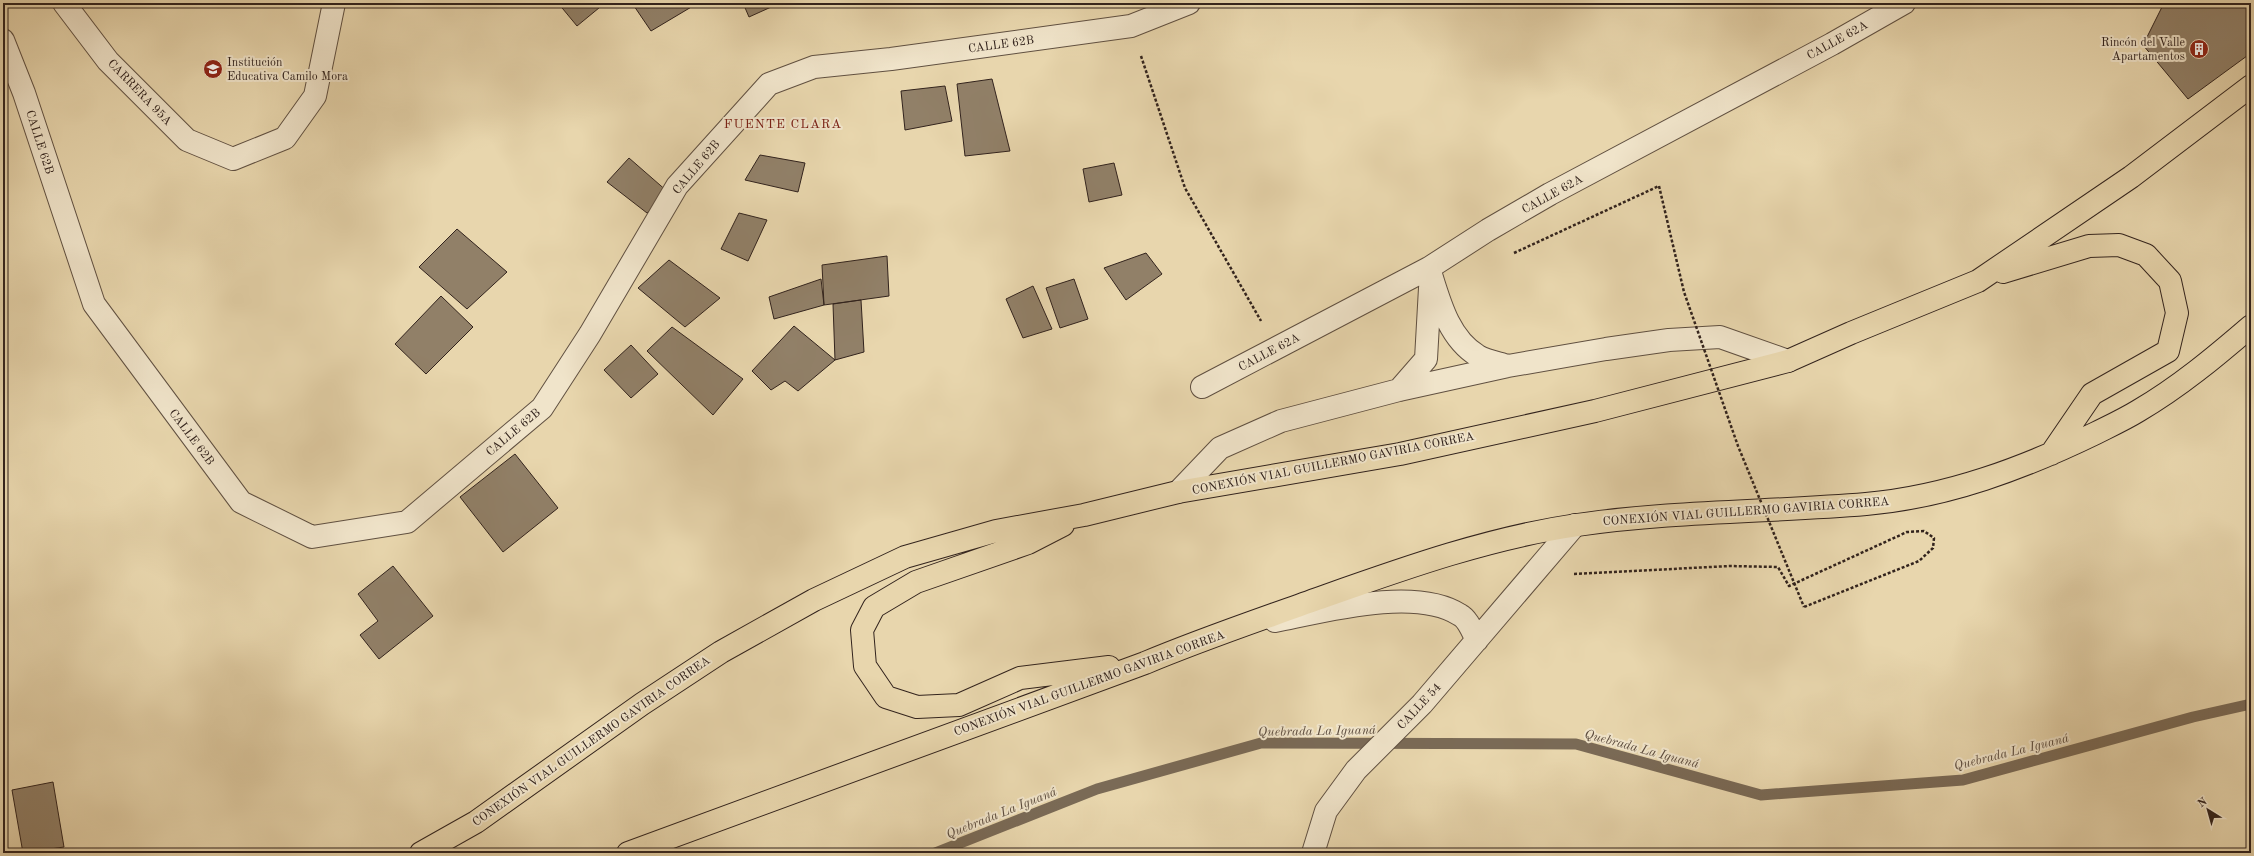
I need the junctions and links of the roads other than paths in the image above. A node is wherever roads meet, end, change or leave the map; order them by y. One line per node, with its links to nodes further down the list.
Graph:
1 (64, 3): 2 (street, CARRERA 95A)
2 (334, 3)
3 (1189, 3): 5 (street, CALLE 62B)
4 (1904, 3): 7 (street, CALLE 62A)
5 (3, 40)
6 (2251, 86): 8 (highway, CONEXIÓN VIAL GUILLERMO GAVIRIA CORREA)
7 (1429, 268): 11 (street); 12 (street, CALLE 62A); 13 (street)
8 (1978, 280): 10 (highway, CONEXIÓN VIAL GUILLERMO GAVIRIA CORREA); 14 (highway)
9 (2251, 326): 14 (highway, CONEXIÓN VIAL GUILLERMO GAVIRIA CORREA)
10 (1788, 362): 11 (street); 15 (highway, CONEXIÓN VIAL GUILLERMO GAVIRIA CORREA)
11 (1508, 366): 13 (street)
12 (1202, 387)
13 (1400, 390): 15 (street)
14 (2050, 455): 17 (highway, CONEXIÓN VIAL GUILLERMO GAVIRIA CORREA)
15 (1178, 492): 16 (highway, CONEXIÓN VIAL GUILLERMO GAVIRIA CORREA)
16 (1084, 515): 20 (highway); 21 (highway, CONEXIÓN VIAL GUILLERMO GAVIRIA CORREA)
17 (1576, 525): 18 (highway, CONEXIÓN VIAL GUILLERMO GAVIRIA CORREA); 19 (street, CALLE 54)
18 (1241, 627): 19 (street); 20 (highway, CONEXIÓN VIAL GUILLERMO GAVIRIA CORREA)
19 (1478, 640): 23 (street, CALLE 54)
20 (1145, 663): 22 (highway, CONEXIÓN VIAL GUILLERMO GAVIRIA CORREA)
21 (421, 853)
22 (628, 853)
23 (1313, 853)

